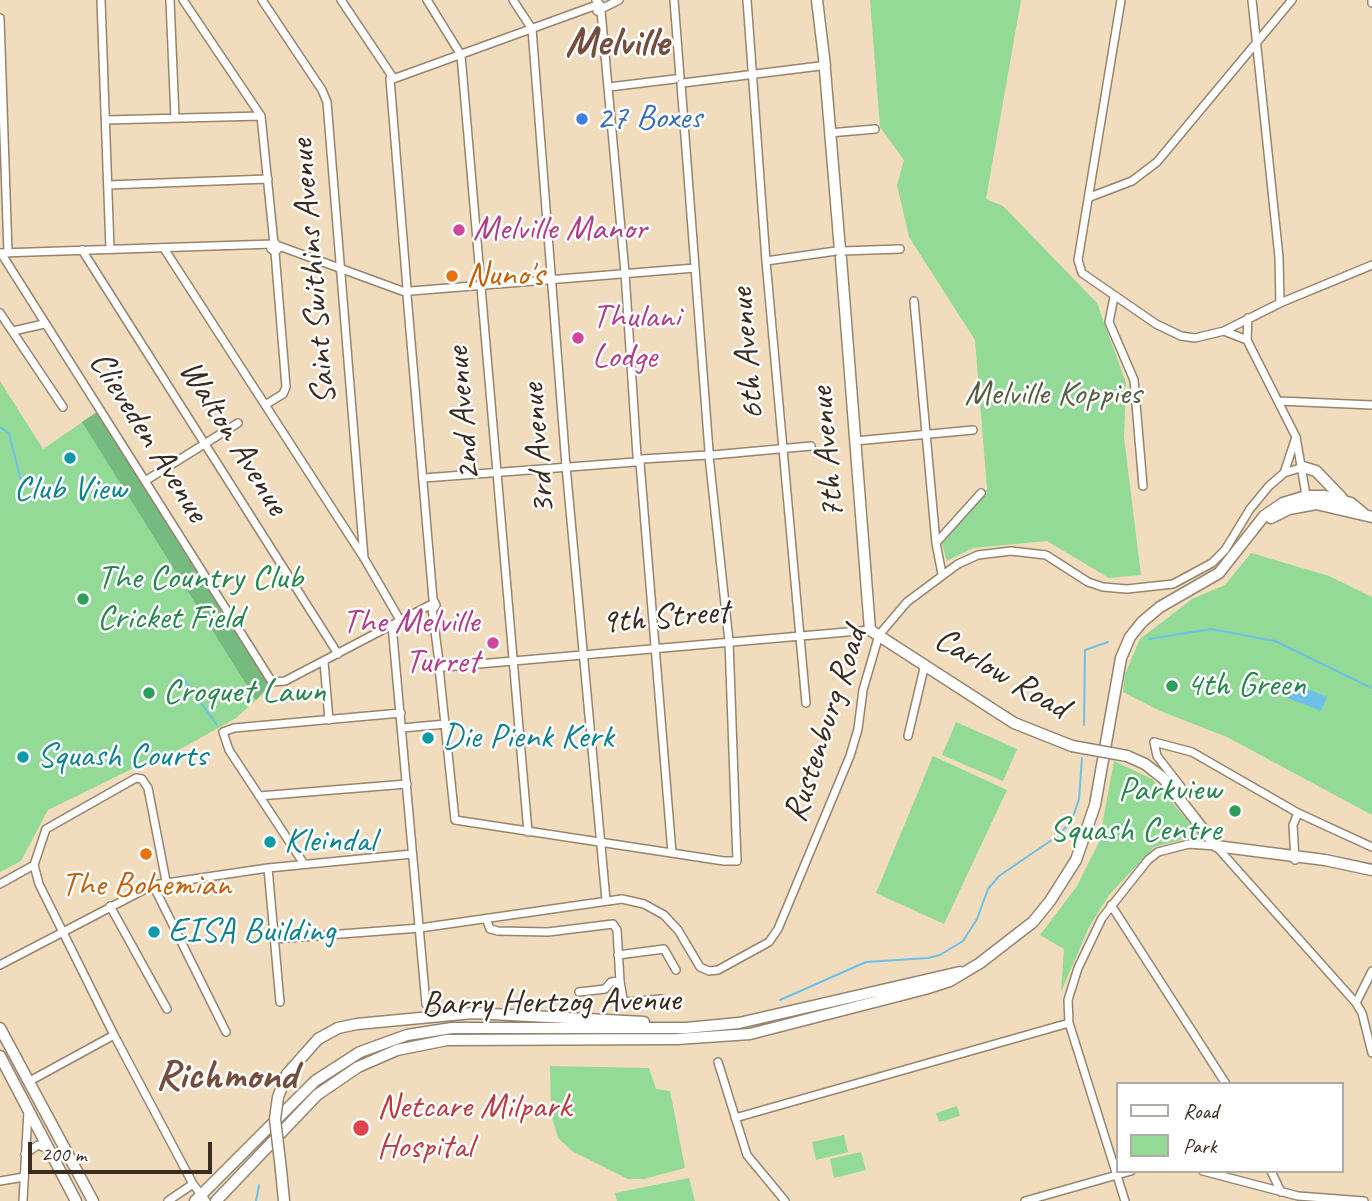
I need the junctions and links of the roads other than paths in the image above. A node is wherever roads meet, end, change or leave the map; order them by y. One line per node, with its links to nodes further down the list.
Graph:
1 (101, 0): 27 (street)
2 (170, 0): 26 (street)
3 (183, 0): 25 (street)
4 (262, 0): 43 (street, Saint Swithins Avenue)
5 (341, 0): 22 (street)
6 (427, 0): 19 (street, 2nd Avenue)
7 (513, 0): 17 (street, 3rd Avenue)
8 (674, 0): 23 (street)
9 (747, 0): 21 (street, 6th Avenue)
10 (817, 0): 20 (main road, 7th Avenue)
11 (1121, 0): 32 (street)
12 (1252, 0): 18 (street)
13 (1292, 0): 18 (street)
14 (617, 1): 15 (street)
15 (598, 6): 17 (street); 24 (street)
16 (0, 18): 38 (street)
17 (532, 29): 19 (street); 45 (street, 3rd Avenue)
18 (1256, 42): 32 (street); 50 (street)
19 (461, 55): 22 (street); 46 (street, 2nd Avenue)
20 (820, 68): 21 (street); 29 (main road, 7th Avenue)
21 (751, 74): 23 (street); 40 (street, 6th Avenue)
22 (392, 78): 47 (street)
23 (679, 81): 24 (street); 42 (street)
24 (609, 87): 44 (street)
25 (261, 116): 26 (street); 30 (street)
26 (175, 118): 27 (street)
27 (106, 120): 31 (street)
28 (875, 129): 29 (street)
29 (829, 133): 39 (main road, 7th Avenue)
30 (268, 179): 31 (street); 33 (street)
31 (108, 185): 34 (street)
32 (1090, 197): 48 (street)
33 (275, 247): 37 (street); 43 (street); 58 (street)
34 (110, 249): 36 (street); 37 (street)
35 (900, 249): 39 (street)
36 (82, 250): 38 (street); 66 (street, Walton Avenue)
37 (165, 250): 58 (street)
38 (3, 253): 53 (street, Clieveden Avenue)
39 (841, 254): 40 (street); 65 (main road, 7th Avenue)
40 (766, 261): 68 (street, 6th Avenue)
41 (1372, 265): 50 (street)
42 (695, 268): 44 (street); 69 (street)
43 (340, 269): 47 (street); 83 (street, Saint Swithins Avenue)
44 (625, 273): 45 (street); 70 (street)
45 (551, 280): 46 (street); 71 (street, 3rd Avenue)
46 (480, 286): 47 (street); 73 (street, 2nd Avenue)
47 (407, 291): 75 (street)
48 (1114, 297): 55 (street); 77 (street)
49 (915, 301): 63 (street)
50 (1280, 303): 52 (street)
51 (0, 313): 54 (street)
52 (1248, 318): 55 (street); 56 (street)
53 (44, 324): 54 (street); 76 (street, Clieveden Avenue)
54 (13, 331): 60 (street)
55 (1224, 331): 56 (street)
56 (1247, 340): 57 (street)
57 (1279, 401): 59 (street); 64 (street)
58 (265, 405): 83 (street)
59 (1372, 405)
60 (63, 407)
61 (237, 423): 66 (street)
62 (973, 430): 63 (street)
63 (926, 434): 65 (street); 82 (street)
64 (1296, 437): 72 (street); 74 (street)
65 (855, 441): 88 (main road, 7th Avenue)
66 (205, 443): 76 (street); 93 (street, Walton Avenue)
67 (811, 446): 68 (street)
68 (783, 449): 69 (street); 89 (street, 6th Avenue)
69 (711, 452): 70 (street); 90 (street)
70 (638, 460): 71 (street); 91 (street)
71 (566, 466): 73 (street); 92 (street, 3rd Avenue)
72 (1303, 467): 74 (street, Rustenburg Road); 79 (main road); 80 (street)
73 (495, 472): 75 (street); 94 (street, 2nd Avenue)
74 (1284, 473): 84 (street, Rustenburg Road)
75 (424, 478): 85 (street)
76 (145, 481): 95 (street, Clieveden Avenue)
77 (1143, 485)
78 (981, 493): 82 (street)
79 (1344, 500): 80 (main road, Barry Hertzog Avenue); 81 (main road, Barry Hertzog Avenue)
80 (1307, 501): 81 (main road, Barry Hertzog Avenue); 133 (main road, Barry Hertzog Avenue)
81 (1367, 515)
82 (936, 543): 84 (street)
83 (365, 558): 86 (street)
84 (943, 574): 88 (street, Rustenburg Road)
85 (434, 606): 86 (street); 97 (street)
86 (400, 620): 87 (street)
87 (391, 625): 93 (street); 99 (street)
88 (875, 632): 89 (street, 9th Street); 96 (main road, Carlow Road); 122 (street, Rustenburg Road)
89 (800, 635): 90 (street, 9th Street); 98 (street, 6th Avenue)
90 (729, 641): 91 (street, 9th Street); 112 (street)
91 (657, 647): 92 (street, 9th Street); 112 (street)
92 (584, 653): 94 (street, 9th Street); 109 (street, 3rd Avenue)
93 (338, 654): 95 (street)
94 (512, 659): 97 (street, 9th Street); 108 (street, 2nd Avenue)
95 (324, 662): 100 (street)
96 (925, 663): 103 (street); 110 (main road, Carlow Road, bridge)
97 (441, 666): 101 (street)
98 (806, 703)
99 (401, 713): 100 (street); 102 (street)
100 (328, 720): 106 (street)
101 (446, 724): 102 (street); 108 (street)
102 (402, 729): 104 (street)
103 (908, 736)
104 (407, 784): 106 (street); 113 (street)
105 (1181, 787): 107 (street)
106 (259, 796): 115 (street)
107 (1298, 813): 111 (street); 114 (street)
108 (528, 832): 109 (street)
109 (598, 842): 112 (street); 122 (street, 3rd Avenue)
110 (1216, 846): 114 (main road); 123 (street); 139 (street, Carlow Road)
111 (1372, 847)
112 (672, 853)
113 (412, 854): 115 (street); 126 (street)
114 (1296, 858): 118 (main road)
115 (303, 864): 117 (street)
116 (34, 865): 119 (street); 120 (street); 127 (street)
117 (268, 868): 119 (street); 128 (street)
118 (1367, 869)
119 (166, 881): 121 (street)
120 (0, 884)
121 (153, 885): 124 (street); 145 (street)
122 (606, 900): 125 (street, Rustenburg Road)
123 (1111, 905): 142 (street); 151 (street)
124 (110, 906): 127 (street); 141 (street)
125 (487, 921): 126 (street, Rustenburg Road); 129 (street)
126 (420, 929): 128 (street, Rustenburg Road); 140 (street)
127 (63, 930): 130 (street); 146 (street)
128 (275, 939): 138 (street)
129 (618, 955): 131 (street); 134 (street)
130 (0, 965)
131 (676, 970)
132 (1372, 971): 135 (street)
133 (964, 972): 143 (main road, Barry Hertzog Avenue); 170 (main road, Barry Hertzog Avenue)
134 (620, 981): 136 (street); 137 (street)
135 (1369, 985): 139 (street)
136 (579, 992)
137 (662, 999)
138 (280, 1002)
139 (1356, 1003): 147 (street, Carlow Road)
140 (426, 1004)
141 (167, 1009)
142 (1069, 1023): 153 (street); 156 (street)
143 (702, 1027): 165 (main road, Barry Hertzog Avenue); 171 (main road, bridge)
144 (0, 1028): 150 (main road)
145 (226, 1032)
146 (114, 1035): 150 (street); 163 (street)
147 (1372, 1053)
148 (0, 1056): 152 (main road)
149 (718, 1062): 153 (street)
150 (28, 1082): 168 (main road)
151 (1225, 1082)
152 (28, 1108): 154 (main road); 155 (street)
153 (735, 1118): 172 (street)
154 (51, 1151): 155 (street); 167 (main road)
155 (25, 1154): 161 (street)
156 (1116, 1169)
157 (1124, 1173): 160 (street)
158 (1211, 1173): 164 (street)
159 (1272, 1173): 164 (street)
160 (1118, 1175): 173 (street); 174 (street)
161 (24, 1177): 162 (street); 166 (street)
162 (0, 1181)
163 (193, 1184): 165 (street); 169 (street)
164 (1282, 1192): 175 (street)
165 (201, 1199)
166 (23, 1201)
167 (76, 1201)
168 (93, 1201)
169 (168, 1201)
170 (216, 1201)
171 (284, 1201)
172 (785, 1201)
173 (1025, 1201)
174 (1125, 1201)
175 (1364, 1201)

